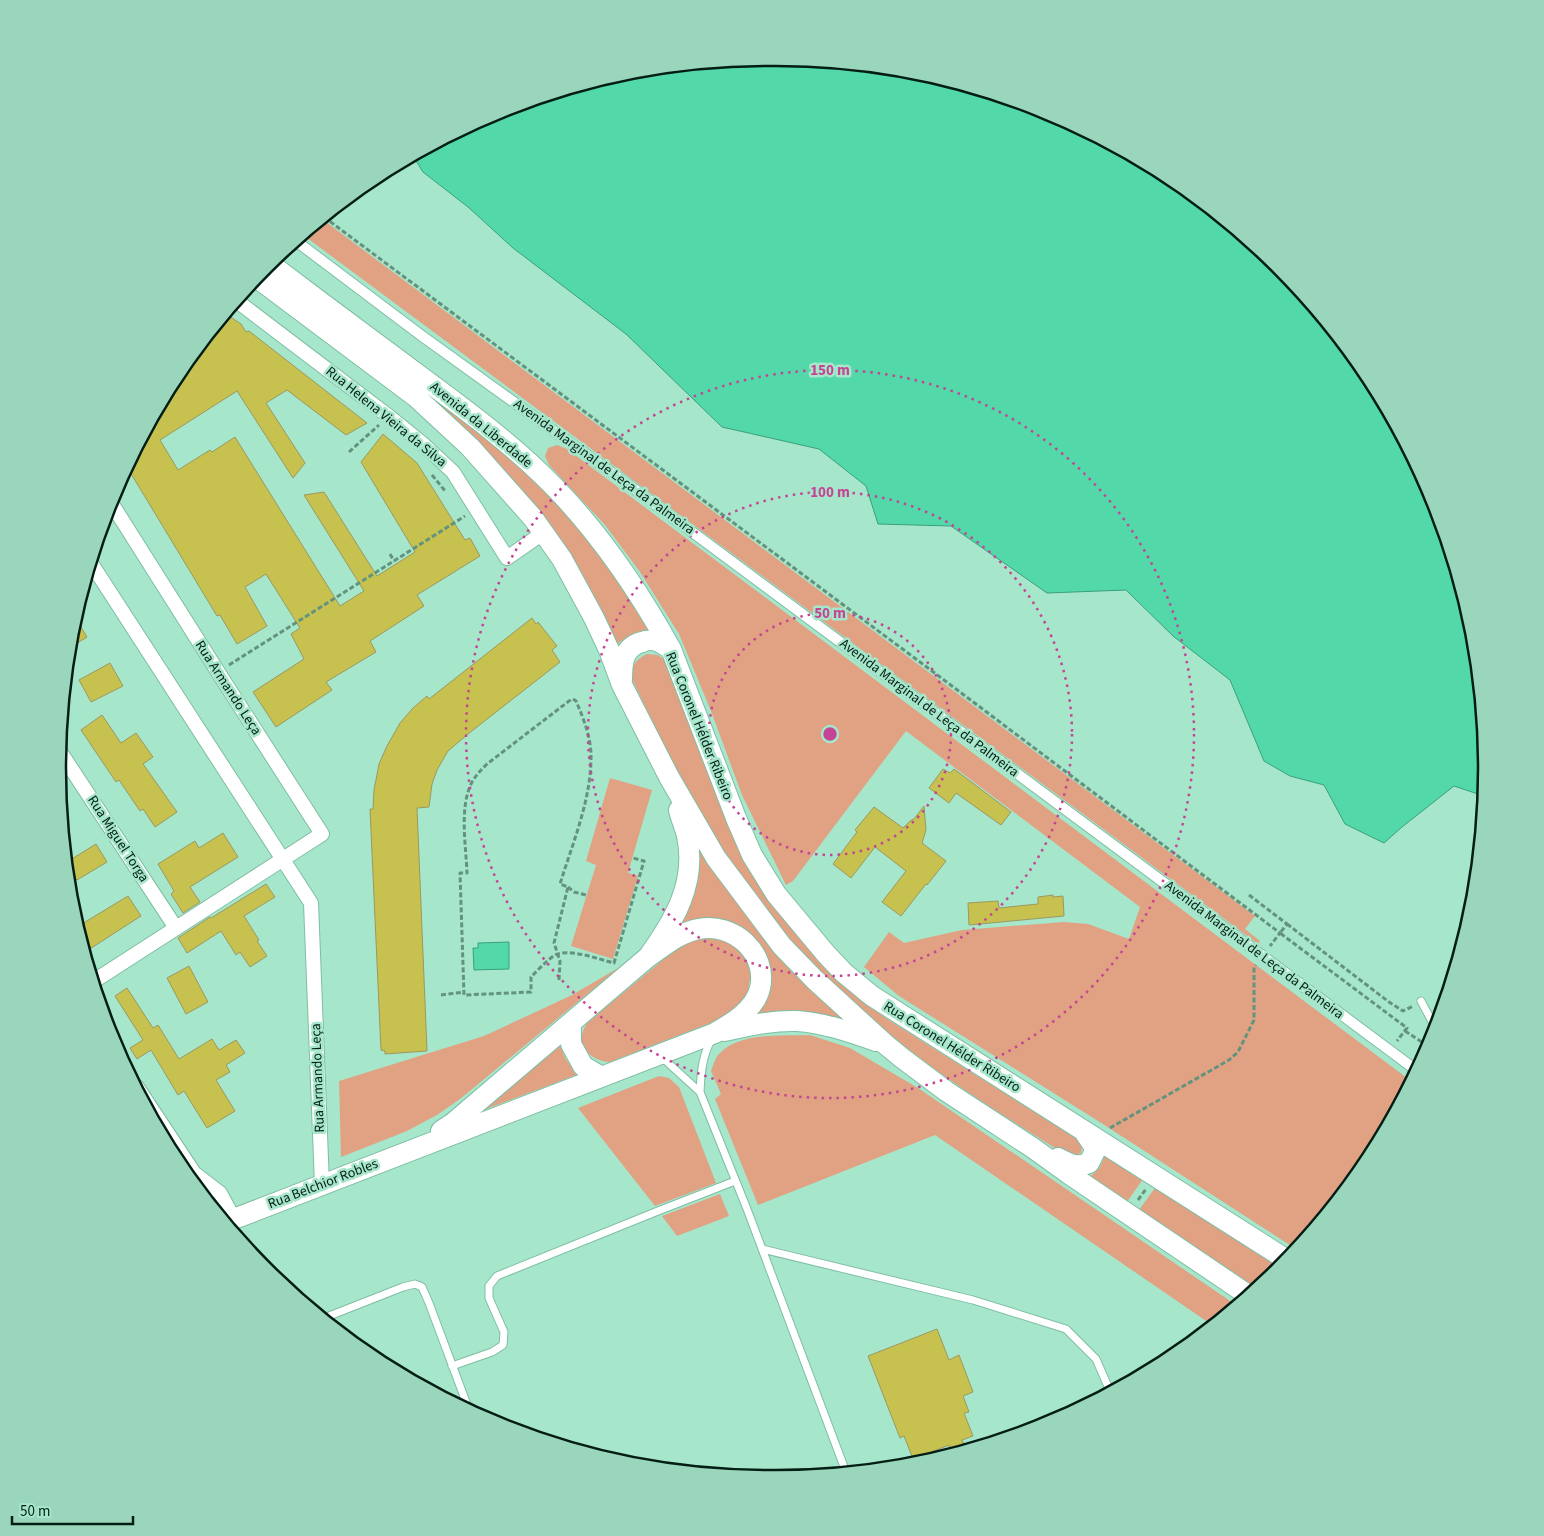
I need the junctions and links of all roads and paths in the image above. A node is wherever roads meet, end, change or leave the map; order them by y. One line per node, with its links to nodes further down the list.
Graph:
1 (329, 221): 30 (path)
2 (300, 244): 32 (street, Avenida Marginal de Leça da Palmeira)
3 (276, 269): 18 (main road, Avenida da Liberdade)
4 (262, 282): 14 (main road, Avenida da Liberdade)
5 (241, 304): 14 (street, Rua Helena Vieira da Silva)
6 (373, 422): 7 (path)
7 (349, 452)
8 (432, 474): 9 (path)
9 (452, 498)
10 (116, 510): 24 (street, Rua Armando Leça)
11 (460, 511): 12 (path)
12 (464, 517): 13 (path); 16 (path)
13 (468, 524)
14 (543, 533): 20 (main road, Avenida da Liberdade)
15 (390, 554): 16 (path)
16 (394, 561): 19 (path)
17 (95, 569): 24 (street, Rua Armando Leça)
18 (671, 649): 20 (main road, Rua Coronel Hélder Ribeiro); 50 (main road, Rua Coronel Hélder Ribeiro)
19 (245, 655)
20 (622, 684): 22 (main road, Rua Coronel Hélder Ribeiro)
21 (66, 761): 29 (street, Rua Miguel Torga)
22 (669, 777): 33 (main road, Rua Belchior Robles); 44 (main road, Rua Coronel Hélder Ribeiro)
23 (633, 858): 31 (path)
24 (283, 859): 29 (street, Rua Armando Leça); 56 (street, Rua Armando Leça)
25 (568, 887): 26 (path); 31 (path); 36 (path)
26 (586, 895)
27 (1249, 895): 28 (path)
28 (1286, 924): 30 (path); 38 (path)
29 (176, 928): 34 (street, Rua Armando Leça)
30 (1280, 933): 32 (path); 41 (path)
31 (557, 954): 35 (path); 36 (path)
32 (1262, 956): 45 (street, Avenida Marginal de Leça da Palmeira); 51 (path)
33 (648, 957): 40 (main road, Rua Belchior Robles); 42 (main road, Rua Belchior Robles)
34 (98, 978)
35 (559, 980)
36 (464, 992): 37 (path)
37 (441, 995)
38 (1421, 1001): 39 (lane)
39 (1431, 1019)
40 (571, 1023): 48 (main road); 52 (main road, Rua Belchior Robles)
41 (1405, 1031): 43 (path); 45 (path)
42 (715, 1033): 44 (main road, Rua Belchior Robles); 46 (main road, Rua Belchior Robles); 49 (lane)
43 (1422, 1042)
44 (885, 1044): 53 (main road, Rua Coronel Hélder Ribeiro)
45 (1390, 1051): 47 (street, Avenida Marginal de Leça da Palmeira)
46 (654, 1057): 48 (main road, Rua Belchior Robles); 49 (lane)
47 (1411, 1066)
48 (600, 1076): 52 (main road, Rua Belchior Robles)
49 (700, 1092): 54 (lane)
50 (1083, 1130): 53 (main road); 60 (main road, Rua Coronel Hélder Ribeiro)
51 (1106, 1130)
52 (420, 1146): 56 (main road, Rua Belchior Robles)
53 (1033, 1148): 61 (main road, Rua Coronel Hélder Ribeiro)
54 (735, 1181): 59 (lane); 63 (lane)
55 (203, 1183): 57 (street)
56 (322, 1185): 58 (main road, Rua Belchior Robles)
57 (229, 1217)
58 (230, 1220)
59 (762, 1249): 64 (lane); 66 (lane)
60 (1280, 1256)
61 (1243, 1292)
62 (330, 1316): 63 (lane)
63 (452, 1366): 65 (lane)
64 (1108, 1386)
65 (465, 1400)
66 (844, 1466)

